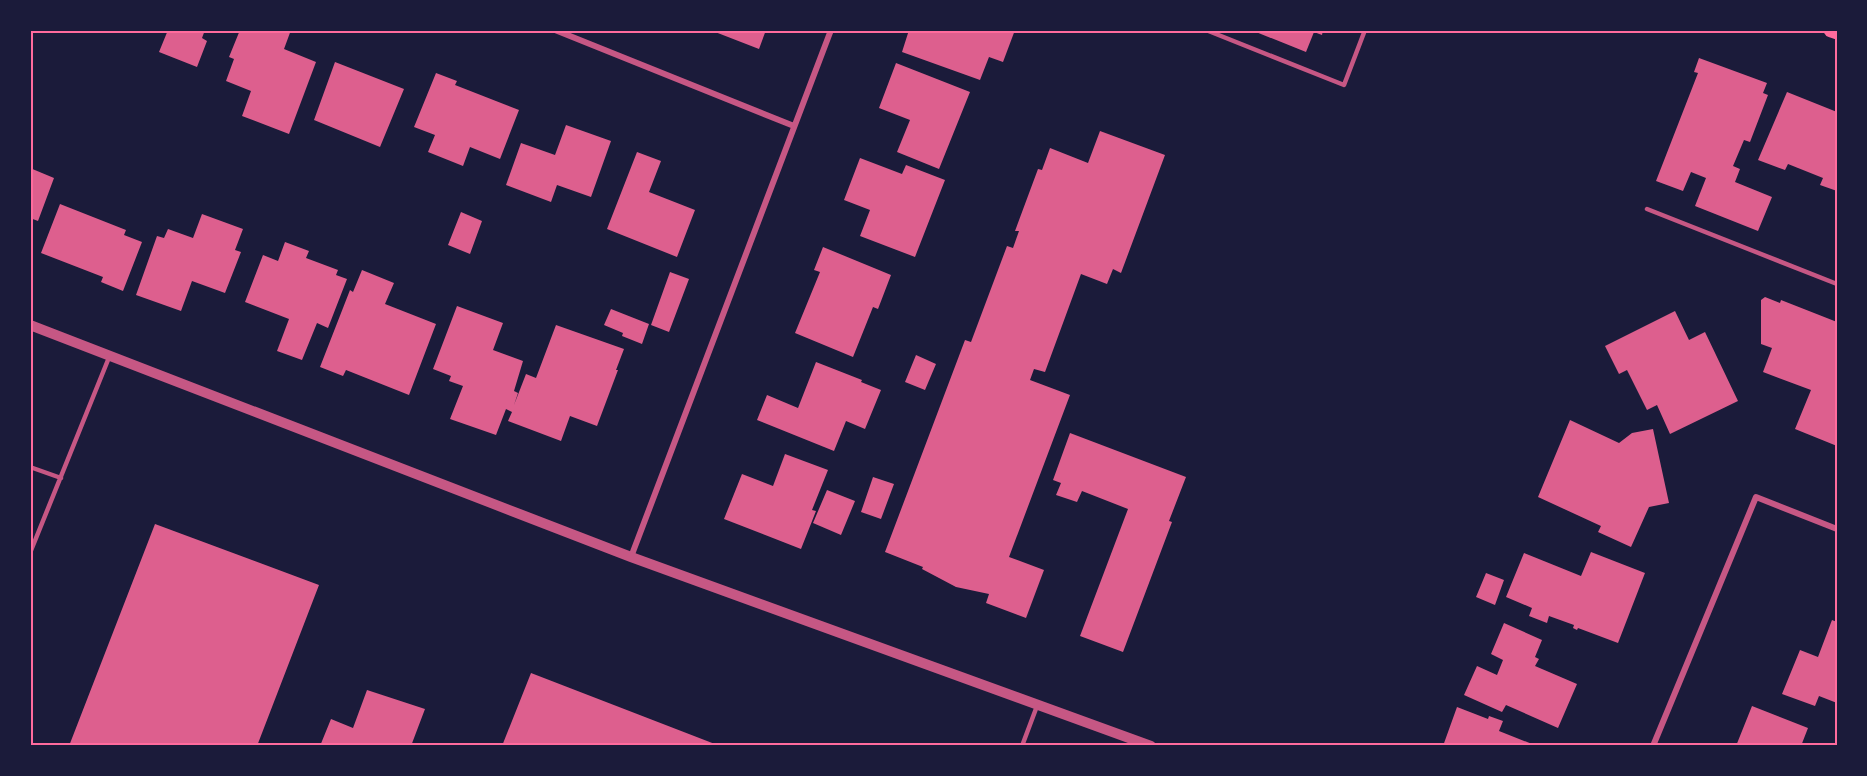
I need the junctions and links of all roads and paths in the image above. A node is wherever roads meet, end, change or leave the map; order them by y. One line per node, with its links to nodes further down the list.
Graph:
1 (555, 30): 7 (street)
2 (831, 30): 7 (street)
3 (1206, 30): 4 (lane)
4 (1365, 30)
5 (1831, 30): 6 (main road)
6 (1837, 33)
7 (794, 126): 16 (street)
8 (1647, 209): 9 (lane)
9 (1837, 284)
10 (30, 325): 11 (street)
11 (110, 355): 13 (lane); 16 (street)
12 (30, 467): 13 (lane)
13 (61, 478): 15 (lane)
14 (1837, 529): 20 (street)
15 (30, 553)
16 (631, 557): 17 (street)
17 (1037, 706): 18 (lane); 19 (street)
18 (1022, 746)
19 (1151, 746)
20 (1653, 746)

